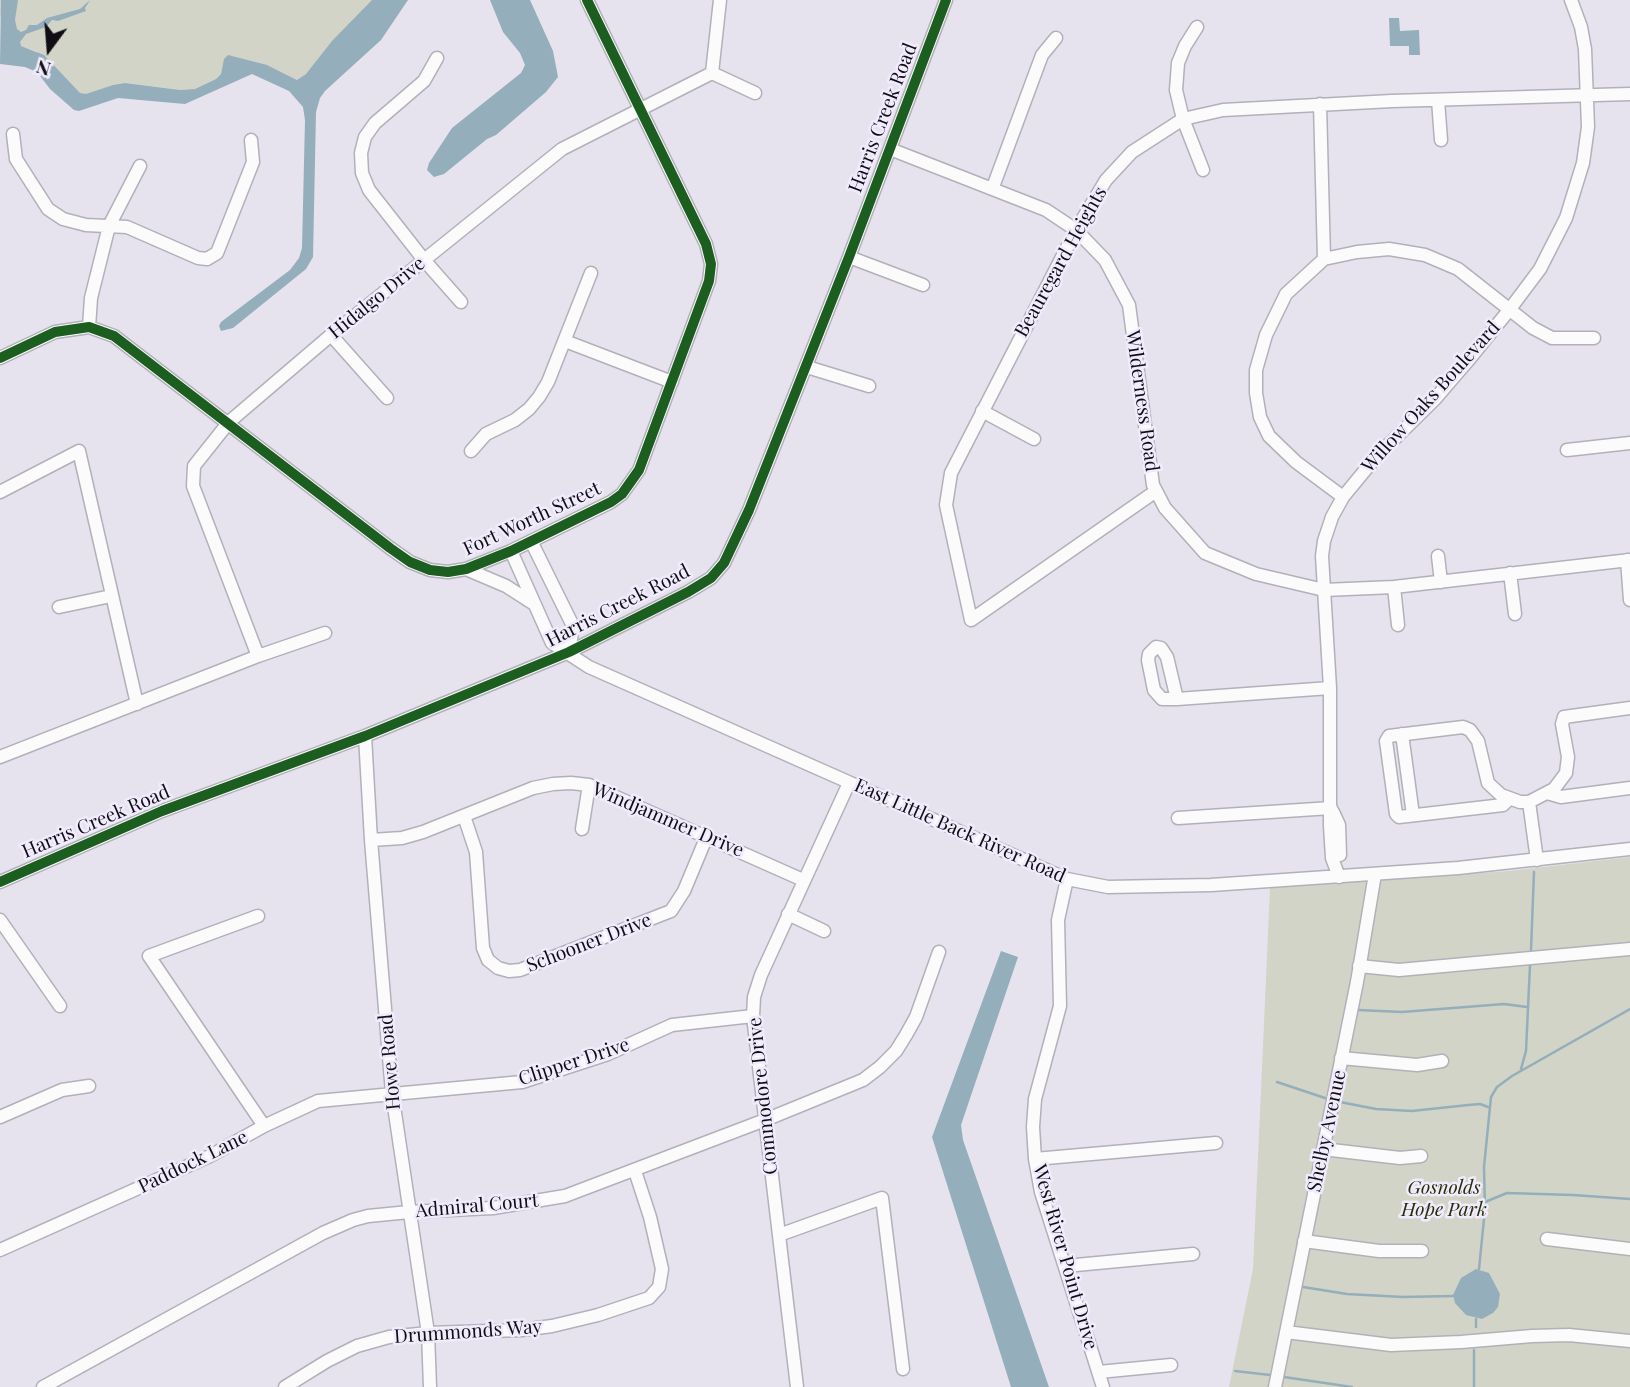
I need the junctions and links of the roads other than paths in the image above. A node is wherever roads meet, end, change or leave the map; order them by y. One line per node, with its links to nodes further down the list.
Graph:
1 (587, 0): 14 (street, Fort Worth Street)
2 (720, 0): 8 (street)
3 (946, 0): 19 (street, Harris Creek Road)
4 (1571, 0): 11 (street, Willow Oaks Boulevard)
5 (1197, 27): 15 (street)
6 (1056, 38): 22 (street)
7 (437, 58): 26 (street)
8 (712, 74): 9 (street); 14 (street, Hidalgo Drive)
9 (755, 93)
10 (1630, 94): 11 (street, Beauregard Heights)
11 (1587, 95): 12 (street, Beauregard Heights); 31 (street, Willow Oaks Boulevard)
12 (1438, 100): 13 (street, Beauregard Heights); 18 (street)
13 (1320, 104): 15 (street, Beauregard Heights); 27 (street)
14 (639, 109): 26 (street, Hidalgo Drive); 38 (street, Fort Worth Street)
15 (1183, 119): 21 (street); 24 (street, Beauregard Heights)
16 (13, 134): 23 (street)
17 (251, 140): 23 (street)
18 (1441, 140)
19 (890, 149): 22 (street, Wilderness Road); 25 (street, Harris Creek Road)
20 (140, 166): 23 (street)
21 (1203, 170)
22 (993, 187): 24 (street, Wilderness Road)
23 (109, 226): 32 (street)
24 (1076, 230): 41 (street, Beauregard Heights); 47 (street, Wilderness Road)
25 (849, 257): 29 (street); 37 (street, Harris Creek Road)
26 (424, 260): 30 (street); 33 (street, Hidalgo Drive)
27 (1324, 260): 31 (street); 49 (street)
28 (591, 273): 35 (street)
29 (923, 285)
30 (461, 302)
31 (1510, 309): 34 (street); 49 (street, Willow Oaks Boulevard)
32 (89, 327): 36 (street); 42 (street, Fort Worth Street)
33 (331, 335): 40 (street); 42 (street, Hidalgo Drive)
34 (1594, 338)
35 (565, 341): 38 (street); 46 (street)
36 (1, 356)
37 (807, 366): 39 (street); 66 (street, Harris Creek Road)
38 (672, 382): 50 (street, Fort Worth Street)
39 (869, 386)
40 (387, 398)
41 (982, 411): 43 (street); 47 (street, Beauregard Heights)
42 (229, 422): 54 (street, Fort Worth Street); 67 (street, Hidalgo Drive)
43 (1034, 439)
44 (1630, 443): 45 (street)
45 (1567, 450)
46 (471, 451)
47 (1156, 491): 58 (street, Wilderness Road)
48 (0, 492): 59 (street)
49 (1343, 497): 58 (street, Willow Oaks Boulevard)
50 (531, 541): 51 (street, Fort Worth Street); 66 (street)
51 (510, 551): 54 (street, Fort Worth Street); 61 (street, East Little Back River Road)
52 (1438, 556): 56 (street)
53 (1628, 560): 55 (street, Wilderness Road); 60 (street)
54 (466, 569): 61 (street)
55 (1510, 573): 56 (street, Wilderness Road); 63 (street)
56 (1441, 582): 57 (street, Wilderness Road)
57 (1394, 587): 58 (street, Wilderness Road); 64 (street)
58 (1324, 590): 68 (street, Willow Oaks Boulevard)
59 (110, 596): 62 (street); 70 (street)
60 (1630, 600)
61 (535, 605): 66 (street, East Little Back River Road)
62 (59, 607)
63 (1515, 614)
64 (1398, 625)
65 (325, 634): 67 (street)
66 (569, 653): 72 (street, Harris Creek Road); 74 (street, East Little Back River Road)
67 (258, 656): 70 (street)
68 (1330, 688): 69 (street); 80 (street, Willow Oaks Boulevard)
69 (1177, 699)
70 (137, 704): 73 (street)
71 (1630, 708): 77 (street)
72 (365, 736): 85 (street, Howe Road); 92 (street, Harris Creek Road)
73 (0, 757)
74 (849, 783): 90 (street, East Little Back River Road); 91 (street, Commodore Drive)
75 (589, 785): 81 (street, Windjammer Drive); 83 (street); 84 (street, Windjammer Drive)
76 (1630, 788): 77 (street)
77 (1547, 793): 79 (street)
78 (1509, 799): 78 (street); 79 (street)
79 (1529, 802): 87 (street)
80 (1331, 808): 82 (street); 89 (street, Willow Oaks Boulevard)
81 (464, 816): 84 (street, Schooner Drive); 85 (street, Windjammer Drive)
82 (1178, 818)
83 (582, 829)
84 (707, 836): 91 (street, Windjammer Drive)
85 (371, 840): 105 (street, Howe Road)
86 (1630, 849): 87 (street, East Little Back River Road)
87 (1537, 860): 88 (street, East Little Back River Road)
88 (1374, 874): 89 (street, East Little Back River Road); 99 (street, Shelby Avenue)
89 (1339, 877): 90 (street, East Little Back River Road)
90 (1067, 879): 112 (street, West River Point Drive)
91 (803, 880): 93 (street, Commodore Drive)
92 (0, 882)
93 (788, 914): 96 (street); 101 (street, Commodore Drive)
94 (258, 916): 108 (street)
95 (0, 920): 100 (street)
96 (824, 931)
97 (1630, 949): 99 (street)
98 (939, 952): 107 (street, Admiral Court)
99 (1359, 966): 102 (street, Shelby Avenue)
100 (61, 1006)
101 (753, 1016): 105 (street, Clipper Drive); 107 (street, Commodore Drive)
102 (1341, 1058): 103 (street); 110 (street, Shelby Avenue)
103 (1442, 1061)
104 (89, 1086): 106 (street)
105 (392, 1093): 108 (street, Paddock Lane); 114 (street, Howe Road)
106 (0, 1117)
107 (765, 1120): 113 (street, Admiral Court); 115 (street, Commodore Drive)
108 (264, 1126): 119 (street, Paddock Lane)
109 (1216, 1143): 112 (street)
110 (1323, 1149): 111 (street); 117 (street, Shelby Avenue)
111 (1421, 1156)
112 (1035, 1159): 122 (street, West River Point Drive)
113 (635, 1171): 114 (street, Admiral Court); 124 (street, Drummonds Way)
114 (409, 1212): 124 (street, Howe Road); 129 (street, Admiral Court)
115 (779, 1235): 127 (street); 132 (street, Commodore Drive)
116 (1547, 1240): 118 (street)
117 (1304, 1241): 120 (street); 123 (street, Shelby Avenue)
118 (1630, 1249)
119 (0, 1250)
120 (1422, 1251)
121 (1193, 1254): 122 (street)
122 (1065, 1266): 128 (street, West River Point Drive)
123 (1286, 1332): 125 (street); 134 (street, Shelby Avenue)
124 (428, 1333): 130 (street, Drummonds Way); 131 (street, Howe Road)
125 (1630, 1341)
126 (1171, 1365): 128 (street)
127 (903, 1368)
128 (1099, 1372): 133 (street, West River Point Drive)
129 (43, 1387)
130 (285, 1387)
131 (430, 1387)
132 (797, 1387)
133 (1103, 1387)
134 (1275, 1387)

